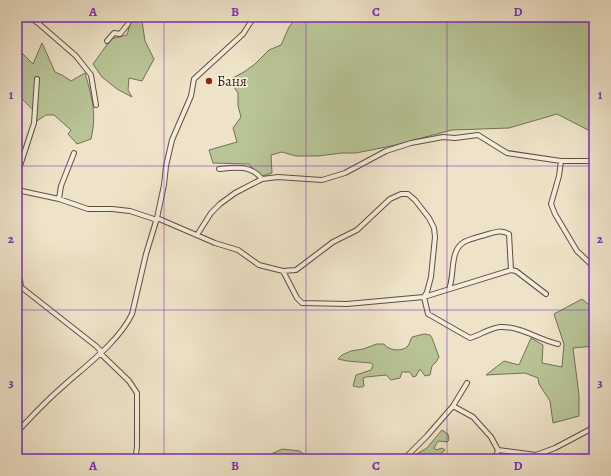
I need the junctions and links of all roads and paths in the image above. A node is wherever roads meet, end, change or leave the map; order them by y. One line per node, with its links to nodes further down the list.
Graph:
1 (29, 17): 5 (street)
2 (44, 17): 5 (street)
3 (130, 17): 6 (street)
4 (250, 17): 17 (street)
5 (38, 22): 8 (street)
6 (107, 41)
7 (37, 79): 13 (street)
8 (96, 105)
9 (74, 153): 16 (street)
10 (561, 161): 11 (street); 14 (street); 19 (street)
11 (594, 161)
12 (219, 169): 14 (street)
13 (17, 175)
14 (262, 179): 18 (street)
15 (17, 190): 16 (street)
16 (59, 199): 17 (street)
17 (157, 219): 18 (street); 27 (street)
18 (197, 236): 21 (street)
19 (594, 267)
20 (511, 270): 23 (street); 23 (street); 24 (street)
21 (284, 271): 25 (street); 25 (street)
22 (20, 280): 27 (street)
23 (449, 289): 25 (street)
24 (546, 294)
25 (424, 297): 26 (street)
26 (558, 344)
27 (100, 353): 31 (street); 33 (street)
28 (467, 383): 29 (street)
29 (453, 406): 32 (street); 35 (street)
30 (594, 424): 32 (street)
31 (17, 432)
32 (498, 450): 36 (street)
33 (136, 457): 34 (street)
34 (131, 459)
35 (404, 459)
36 (495, 459)

